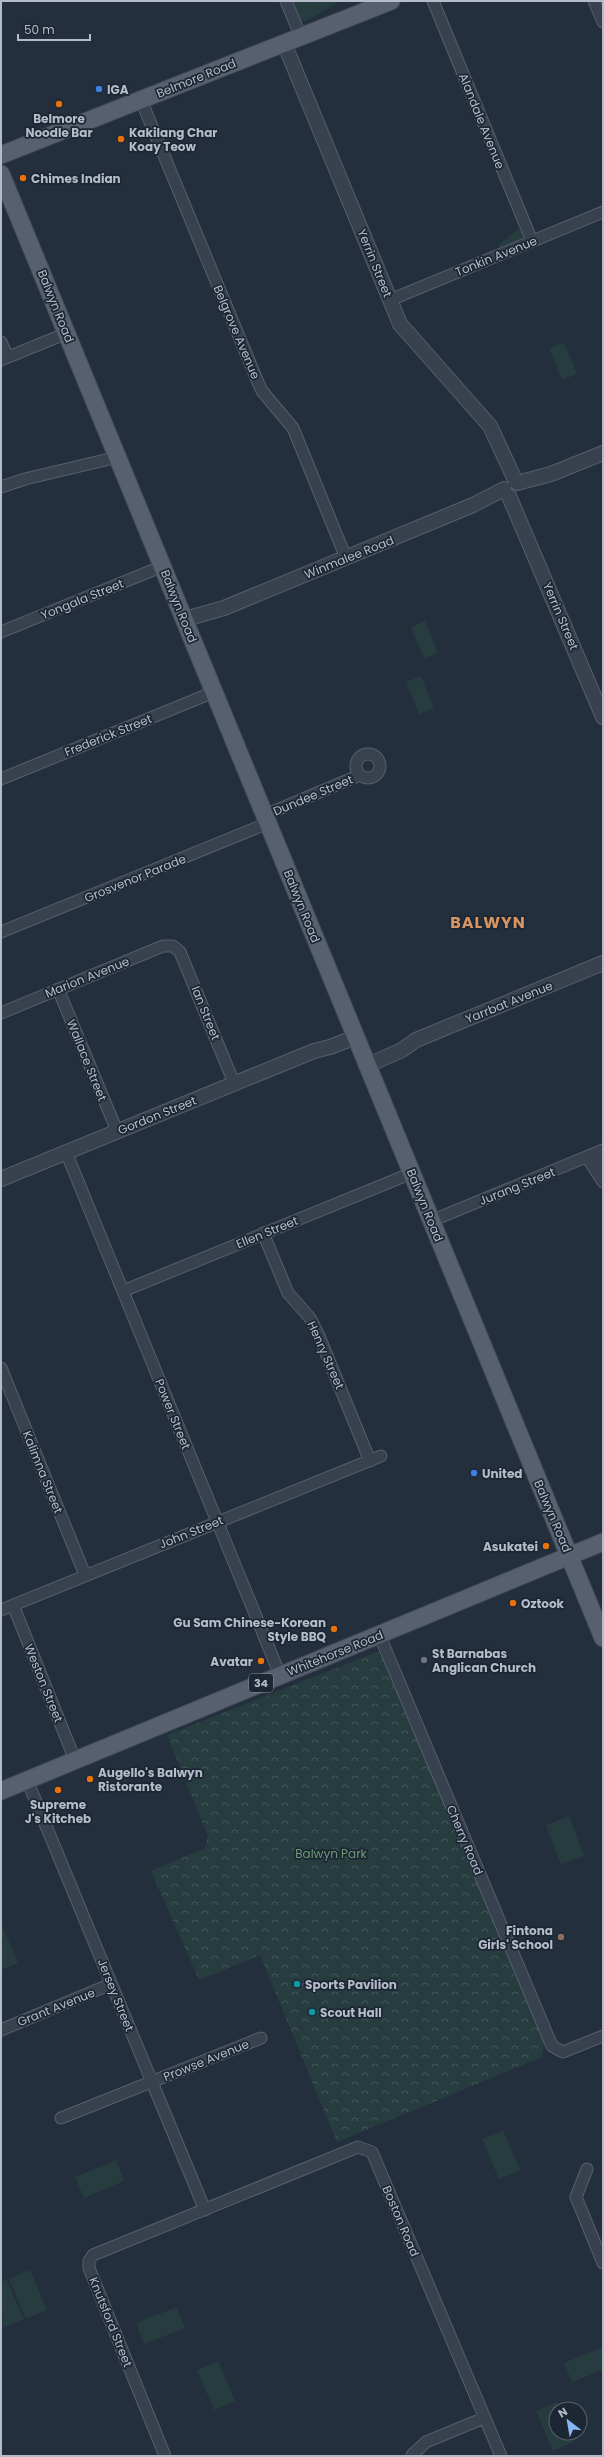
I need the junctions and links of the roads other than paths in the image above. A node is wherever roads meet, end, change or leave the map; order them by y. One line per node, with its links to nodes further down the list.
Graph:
1 (286, 1): 6 (street)
2 (391, 1): 6 (main road, Belmore Road)
3 (433, 1): 12 (street, Alandale Avenue)
4 (594, 1): 5 (street)
5 (603, 22)
6 (301, 37): 7 (main road, Belmore Road)
7 (284, 43): 8 (main road, Belmore Road); 13 (street, Yerrin Street)
8 (141, 100): 9 (main road, Belmore Road); 21 (street, Belgrove Avenue)
9 (1, 156)
10 (1, 174): 14 (main road, Balwyn Road)
11 (603, 212): 12 (street, Tonkin Avenue)
12 (532, 241): 13 (street, Tonkin Avenue)
13 (390, 300): 20 (street, Yerrin Street)
14 (67, 333): 16 (street); 18 (main road, Balwyn Road)
15 (1, 342): 16 (street)
16 (4, 359)
17 (603, 453): 20 (street, Winmalee Road)
18 (118, 457): 19 (street); 22 (main road, Balwyn Road)
19 (1, 487)
20 (512, 489): 21 (street, Winmalee Road); 26 (street, Yerrin Street)
21 (346, 558): 23 (street, Winmalee Road)
22 (162, 566): 23 (main road, Balwyn Road); 24 (street, Yongala Street)
23 (186, 623): 25 (main road, Balwyn Road)
24 (1, 632)
25 (214, 692): 28 (street, Frederick Street); 29 (main road, Balwyn Road)
26 (603, 717)
27 (360, 775): 29 (street, Dundee Street)
28 (1, 779)
29 (267, 819): 30 (street, Grosvenor Parade); 35 (main road, Balwyn Road)
30 (1, 932)
31 (173, 946): 33 (street, Marion Avenue); 37 (street, Ian Street)
32 (603, 963): 36 (street, Yarrbat Avenue)
33 (58, 989): 34 (street, Marion Avenue); 38 (street, Wallace Street)
34 (1, 1012)
35 (355, 1033): 36 (main road, Balwyn Road); 37 (street, Gordon Street)
36 (366, 1061): 43 (main road, Balwyn Road)
37 (234, 1083): 38 (street, Gordon Street)
38 (117, 1131): 40 (street, Gordon Street)
39 (601, 1151): 41 (street, Jurang Street); 42 (street)
40 (66, 1152): 44 (street, Gordon Street); 48 (street, Power Street)
41 (587, 1157): 45 (street); 46 (street, Jurang Street)
42 (603, 1169)
43 (412, 1173): 46 (main road, Balwyn Road); 47 (street, Ellen Street)
44 (1, 1179)
45 (603, 1182)
46 (431, 1221): 54 (main road, Balwyn Road)
47 (263, 1233): 48 (street, Ellen Street); 51 (street, Henry Street)
48 (123, 1291): 52 (street, Power Street)
49 (1, 1368): 55 (street, Kalimna Street)
50 (381, 1456): 51 (street, John Street)
51 (370, 1460): 52 (street, John Street)
52 (217, 1522): 55 (street, John Street); 60 (street, Power Street)
53 (603, 1542): 54 (main road, Whitehorse Road / 34)
54 (569, 1556): 58 (main road, Whitehorse Road / 34); 59 (main road, Balwyn Road)
55 (85, 1575): 56 (street, John Street)
56 (12, 1605): 57 (street, John Street); 61 (street, Weston Street)
57 (1, 1610)
58 (380, 1634): 60 (main road, Whitehorse Road / 34); 66 (street, Cherry Road)
59 (603, 1638)
60 (280, 1675): 61 (main road, Whitehorse Road / 34)
61 (75, 1760): 62 (main road, Whitehorse Road / 34)
62 (27, 1780): 63 (main road, Whitehorse Road / 34); 64 (street, Jersey Street)
63 (1, 1790)
64 (111, 1984): 65 (street, Grant Avenue); 68 (street, Jersey Street)
65 (1, 2030)
66 (603, 2036)
67 (261, 2038): 68 (street, Prowse Avenue)
68 (152, 2083): 69 (street, Prowse Avenue); 71 (street, Jersey Street)
69 (61, 2118)
70 (587, 2169): 72 (street)
71 (205, 2210): 73 (street, Boston Road); 75 (street, Knutsford Street)
72 (603, 2263)
73 (484, 2418): 74 (street); 76 (street, Boston Road)
74 (412, 2455)
75 (166, 2456)
76 (501, 2456)

